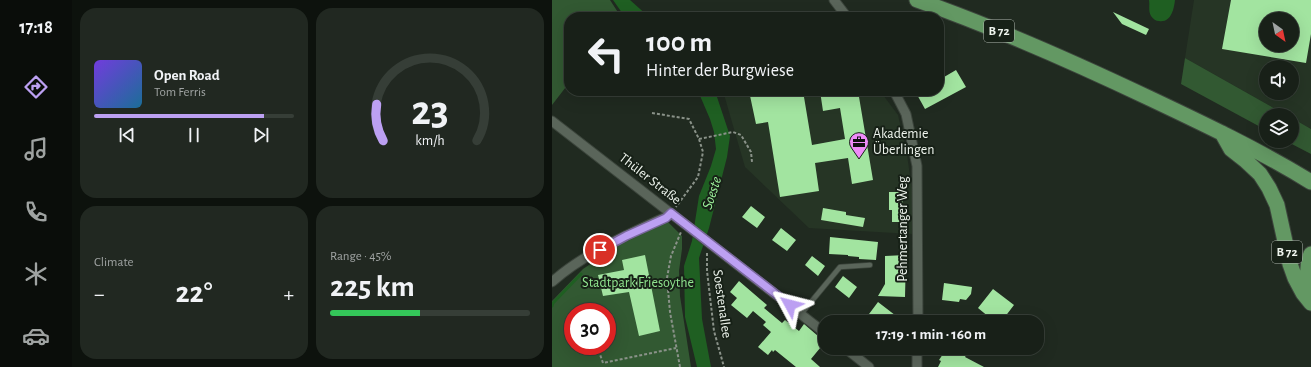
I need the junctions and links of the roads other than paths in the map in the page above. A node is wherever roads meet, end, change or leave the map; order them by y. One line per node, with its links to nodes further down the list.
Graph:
1 (834, 0): 3 (street)
2 (917, 0): 6 (highway, B 72)
3 (843, 12)
4 (897, 96): 15 (street, Pehmertanger Weg)
5 (552, 121): 8 (street, Thüler Straße)
6 (1222, 133): 7 (highway, B 72); 13 (highway, B 72)
7 (1311, 182)
8 (671, 213): 11 (street); 14 (street, Thüler Straße)
9 (1311, 254): 12 (highway, B 72)
10 (870, 265): 14 (lane)
11 (552, 282)
12 (1311, 293)
13 (1311, 303)
14 (801, 314): 16 (street, Thüler Straße)
15 (918, 315)
16 (818, 327)
17 (854, 355): 19 (street)
18 (917, 355): 20 (street)
19 (869, 367)
20 (917, 367)

